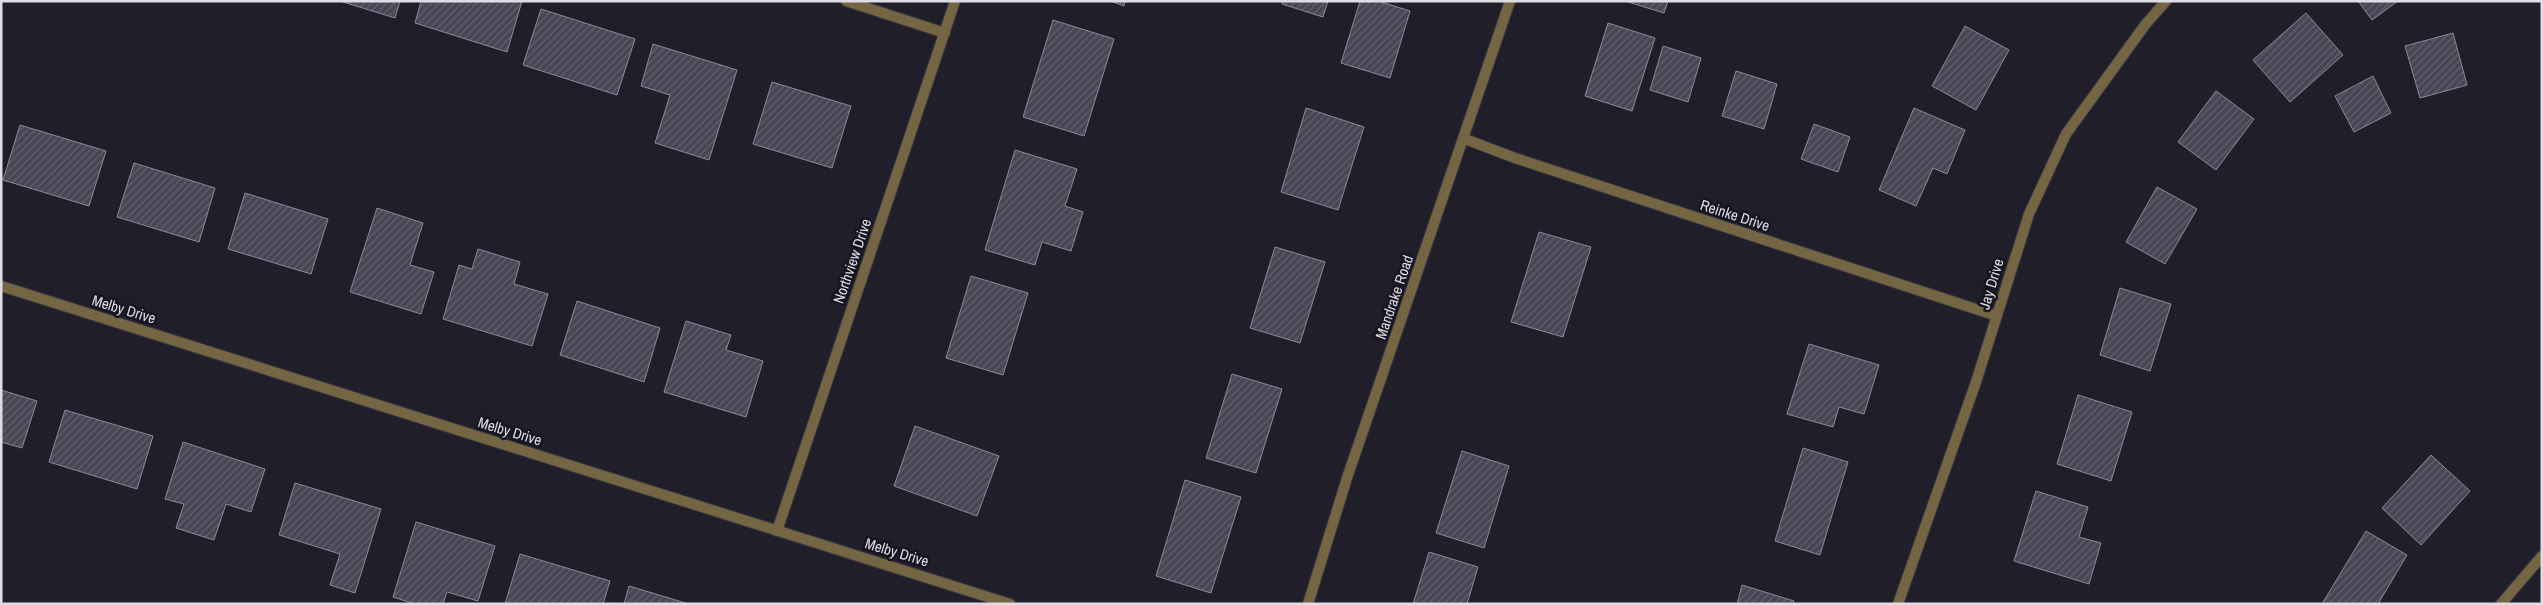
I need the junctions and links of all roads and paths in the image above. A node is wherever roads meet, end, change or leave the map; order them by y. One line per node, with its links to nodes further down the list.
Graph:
1 (846, 1): 5 (street)
2 (955, 1): 5 (street, Northview Drive)
3 (1510, 1): 6 (street, Mandrake Road)
4 (2166, 1): 8 (street, Jay Drive)
5 (945, 32): 9 (street, Northview Drive)
6 (1465, 139): 8 (street, Reinke Drive); 12 (street, Mandrake Road)
7 (1, 286): 9 (street, Melby Drive)
8 (1997, 316): 13 (street, Jay Drive)
9 (777, 531): 11 (street, Melby Drive)
10 (2542, 556): 14 (street)
11 (1010, 604)
12 (1308, 604)
13 (1898, 604)
14 (2501, 604)

